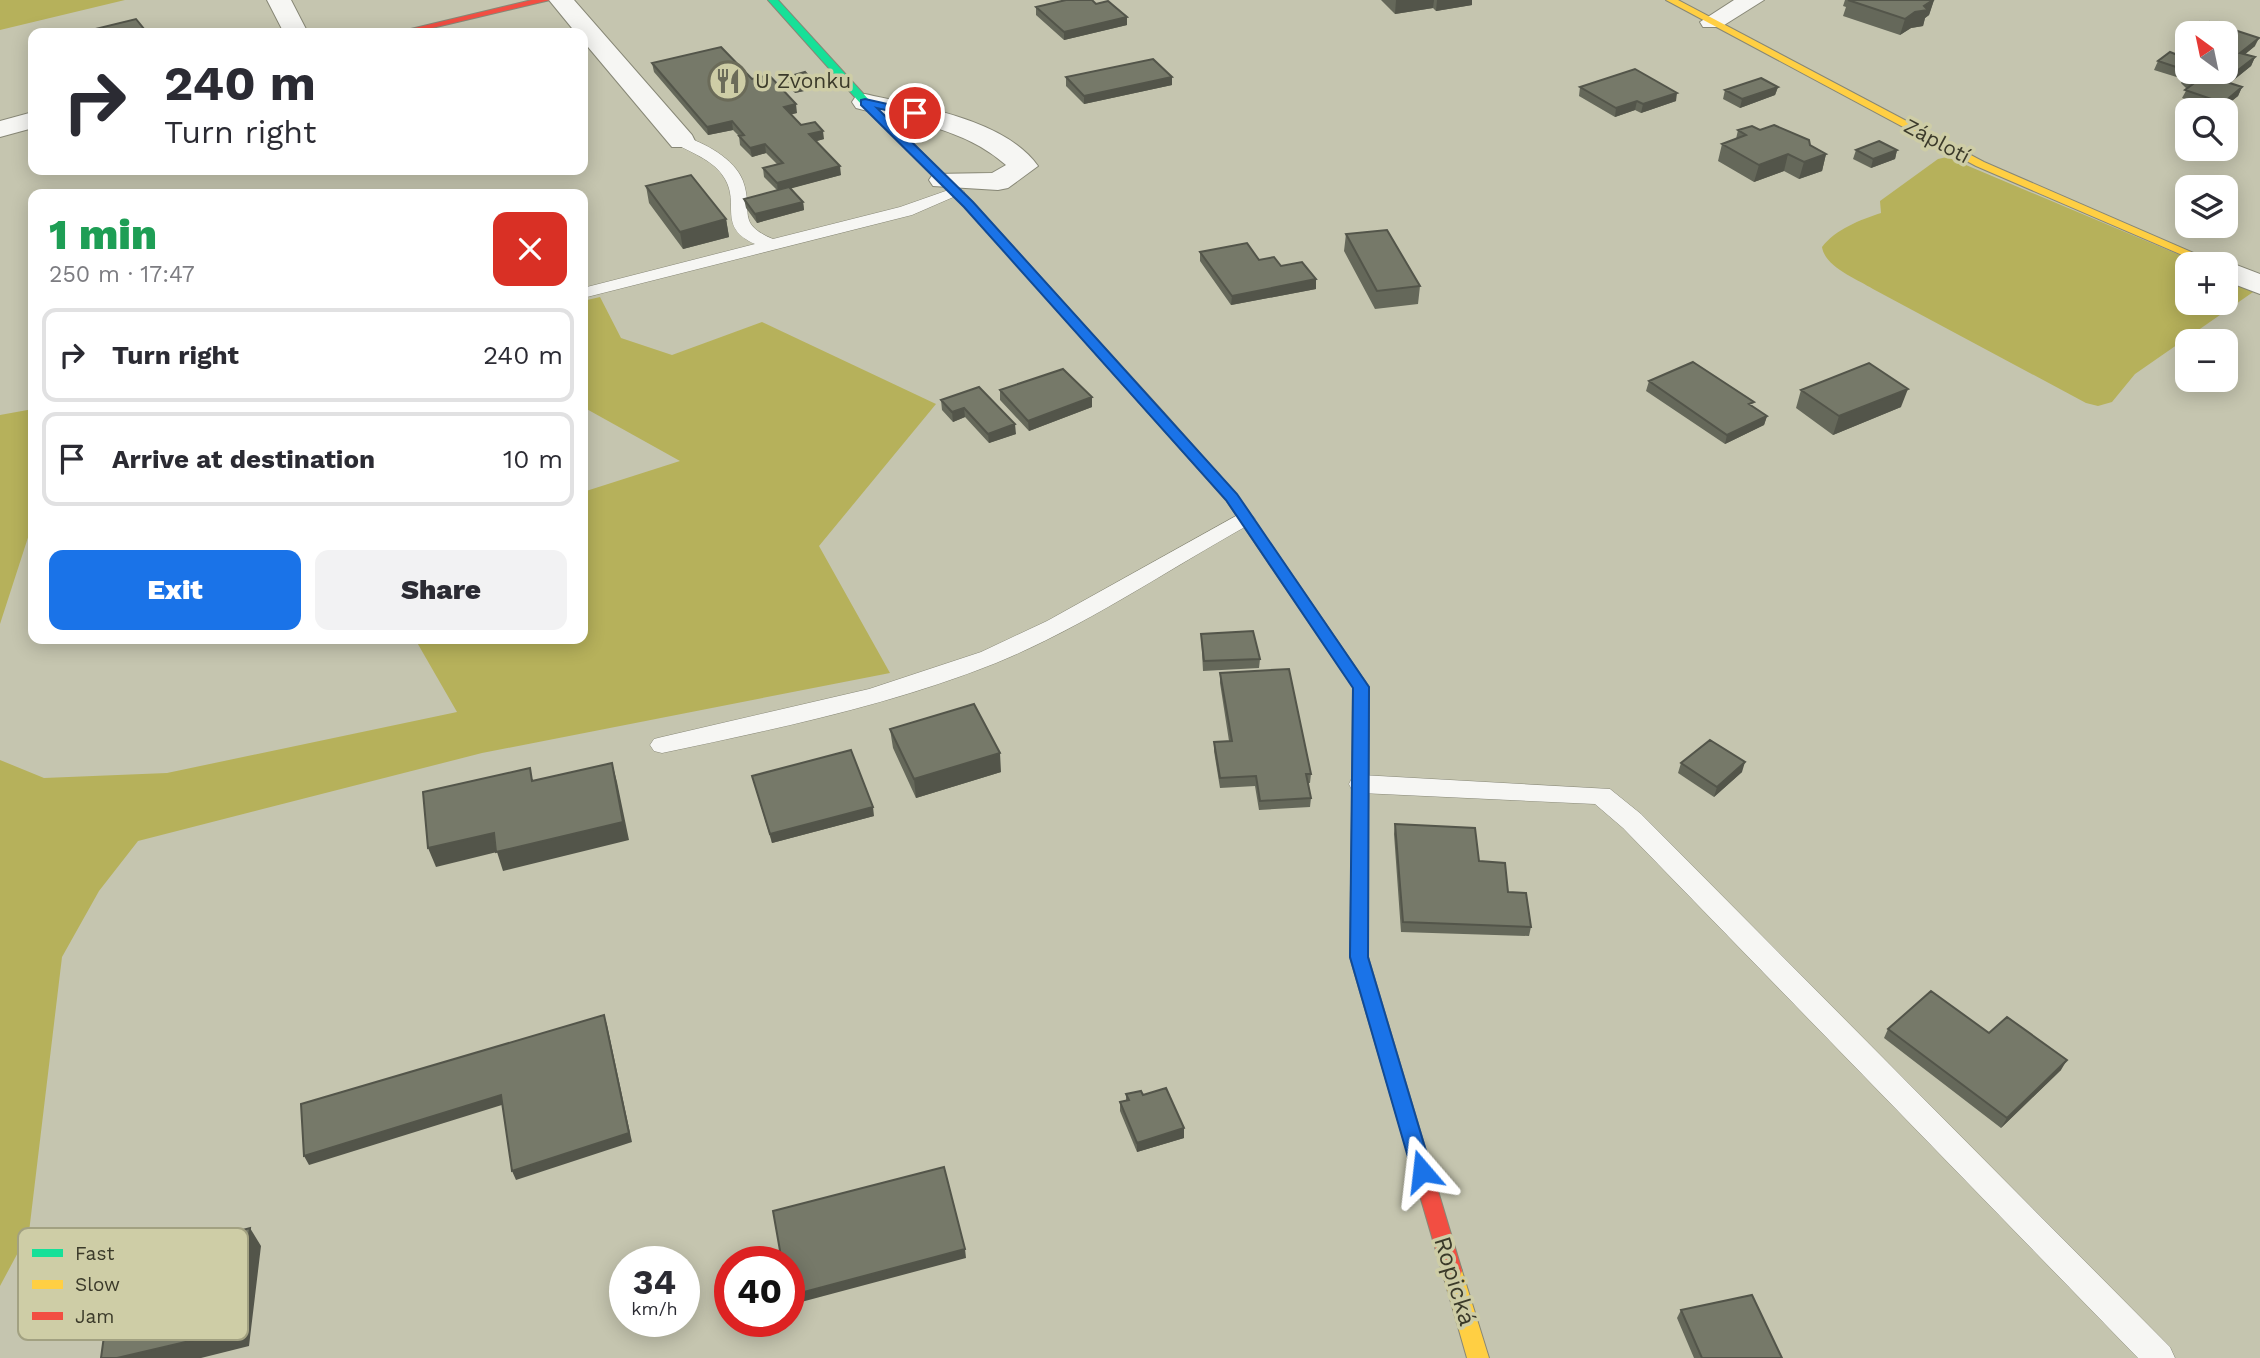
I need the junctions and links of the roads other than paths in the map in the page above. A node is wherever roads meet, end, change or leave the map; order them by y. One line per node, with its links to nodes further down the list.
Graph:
1 (279, 0): 8 (street)
2 (545, 0): 9 (street)
3 (561, 0): 10 (street)
4 (1671, 0): 7 (street, Záplotí)
5 (1752, 0): 7 (street)
6 (777, 1): 12 (street, Ropická)
7 (1712, 22): 18 (street, Záplotí)
8 (293, 28)
9 (421, 28)
10 (585, 28)
11 (588, 31): 15 (street)
12 (865, 102): 16 (street, Ropická); 16 (street)
13 (28, 121): 14 (street)
14 (0, 129)
15 (682, 141): 17 (lane)
16 (950, 186): 17 (lane); 22 (street, Ropická)
17 (774, 246): 21 (lane)
18 (2185, 252)
19 (2238, 275): 20 (street)
20 (2260, 285)
21 (588, 292)
22 (1245, 518): 23 (lane); 24 (street, Ropická)
23 (662, 745)
24 (1361, 784): 25 (street, Ropická); 26 (lane)
25 (1478, 1358)
26 (2158, 1358)

